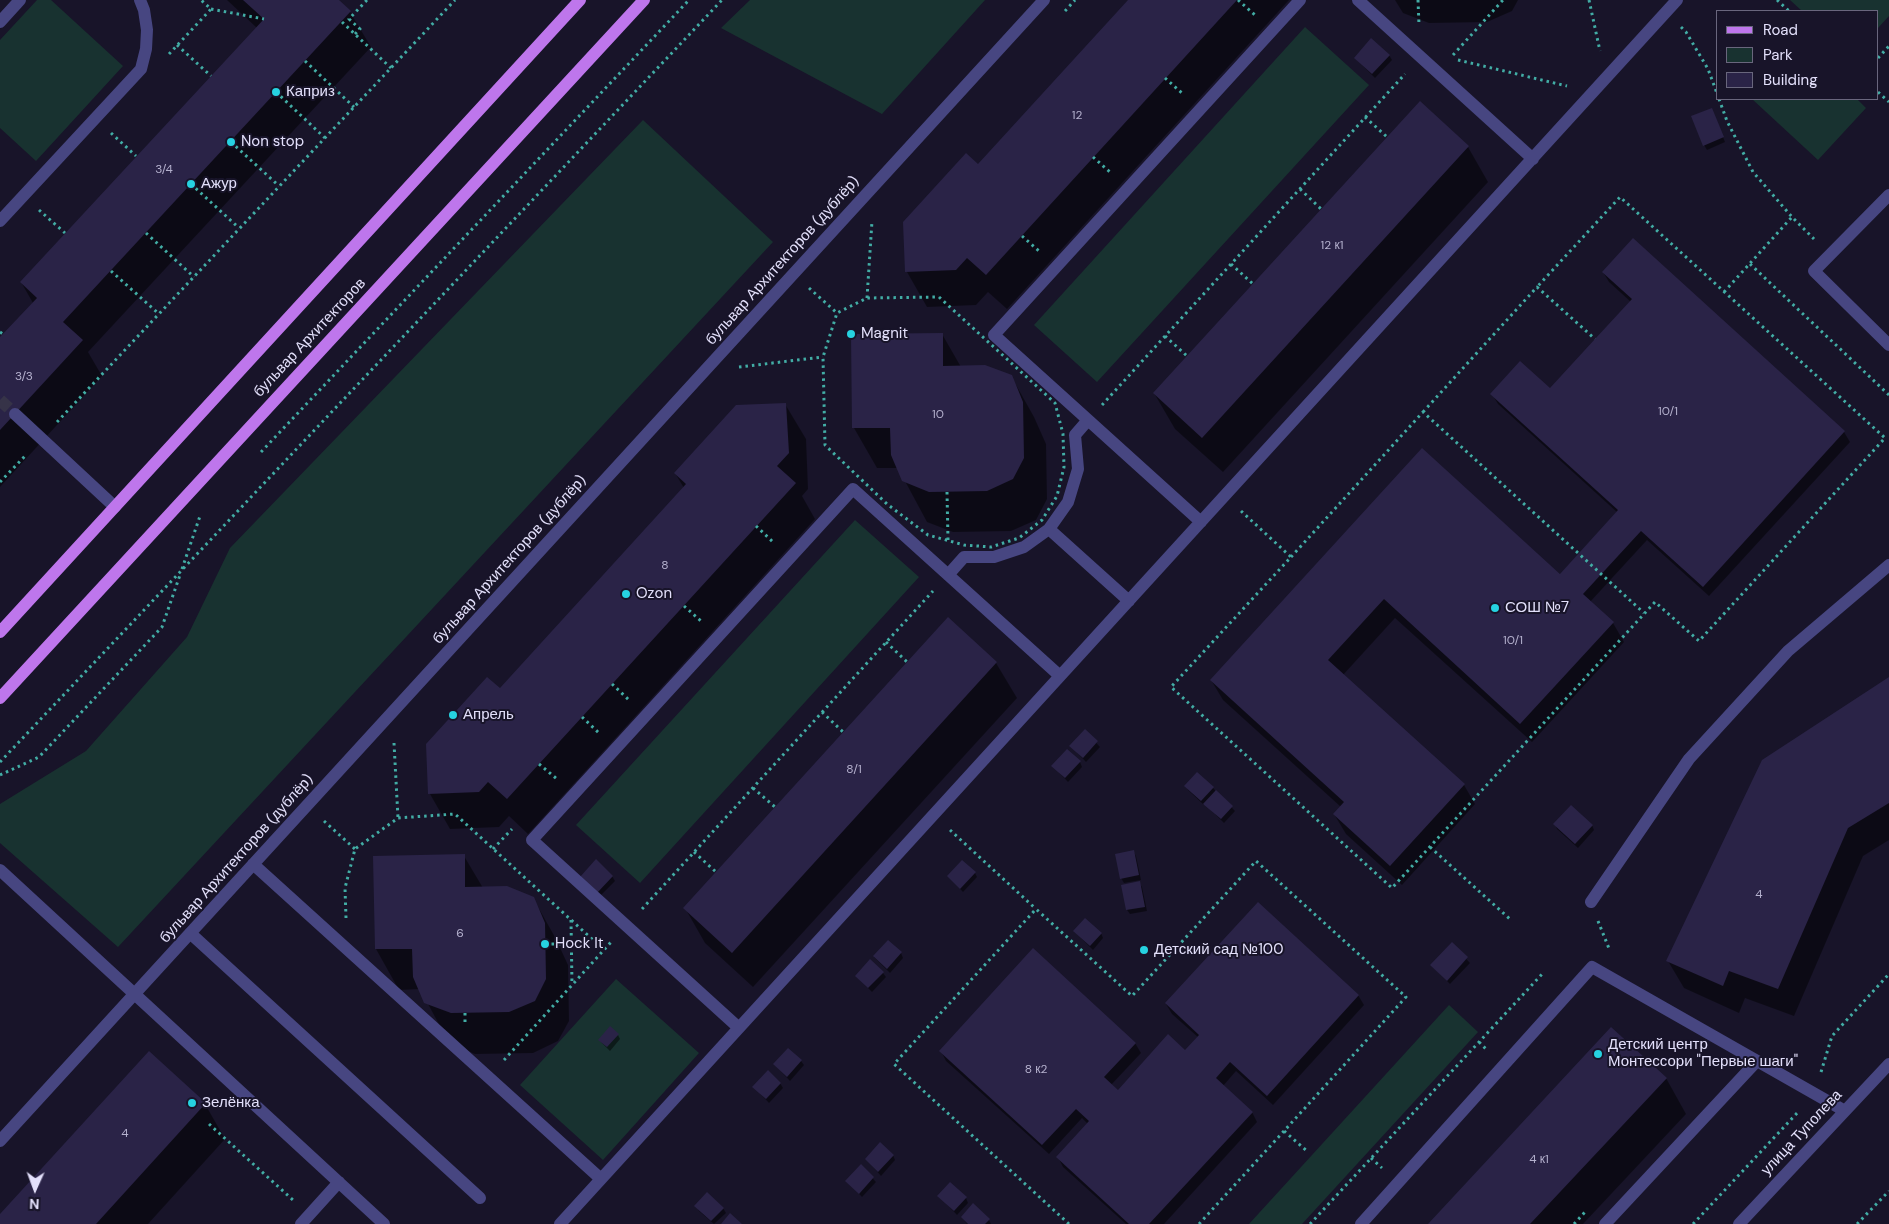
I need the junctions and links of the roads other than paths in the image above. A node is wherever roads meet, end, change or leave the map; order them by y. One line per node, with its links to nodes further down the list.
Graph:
1 (20, 0): 9 (street)
2 (140, 0): 12 (street)
3 (580, 0): 16 (main road, бульвар Архитекторов)
4 (644, 0): 24 (main road, бульвар Архитекторов)
5 (1044, 0): 25 (street, бульвар Архитекторов (дублёр))
6 (1300, 0): 15 (street)
7 (1358, 0): 10 (street)
8 (1678, 0): 10 (street)
9 (0, 22)
10 (1533, 159): 17 (street)
11 (1889, 195): 13 (street)
12 (0, 221)
13 (1889, 345)
14 (15, 414): 16 (street)
15 (1088, 420): 17 (street); 18 (street)
16 (115, 507): 22 (main road, бульвар Архитекторов)
17 (1201, 522): 21 (street)
18 (1049, 529): 20 (street); 21 (street)
19 (1889, 565): 27 (street)
20 (948, 575): 23 (street); 30 (street)
21 (1129, 601): 23 (street)
22 (0, 632)
23 (1060, 676): 30 (street)
24 (0, 698)
25 (253, 864): 28 (street, бульвар Архитекторов (дублёр)); 35 (street)
26 (0, 870): 29 (street)
27 (1591, 902)
28 (190, 933): 29 (street, бульвар Архитекторов (дублёр)); 37 (street)
29 (135, 994): 34 (street, бульвар Архитекторов (дублёр)); 36 (street)
30 (738, 1028): 35 (street)
31 (1756, 1060): 33 (street); 41 (street); 42 (street)
32 (1889, 1064): 33 (street, улица Туполева)
33 (1845, 1111): 43 (street, улица Туполева)
34 (0, 1141)
35 (600, 1179): 40 (street)
36 (339, 1182): 38 (street); 39 (street)
37 (480, 1198)
38 (305, 1219)
39 (384, 1224)
40 (560, 1224)
41 (1361, 1224)
42 (1605, 1224)
43 (1740, 1224)

